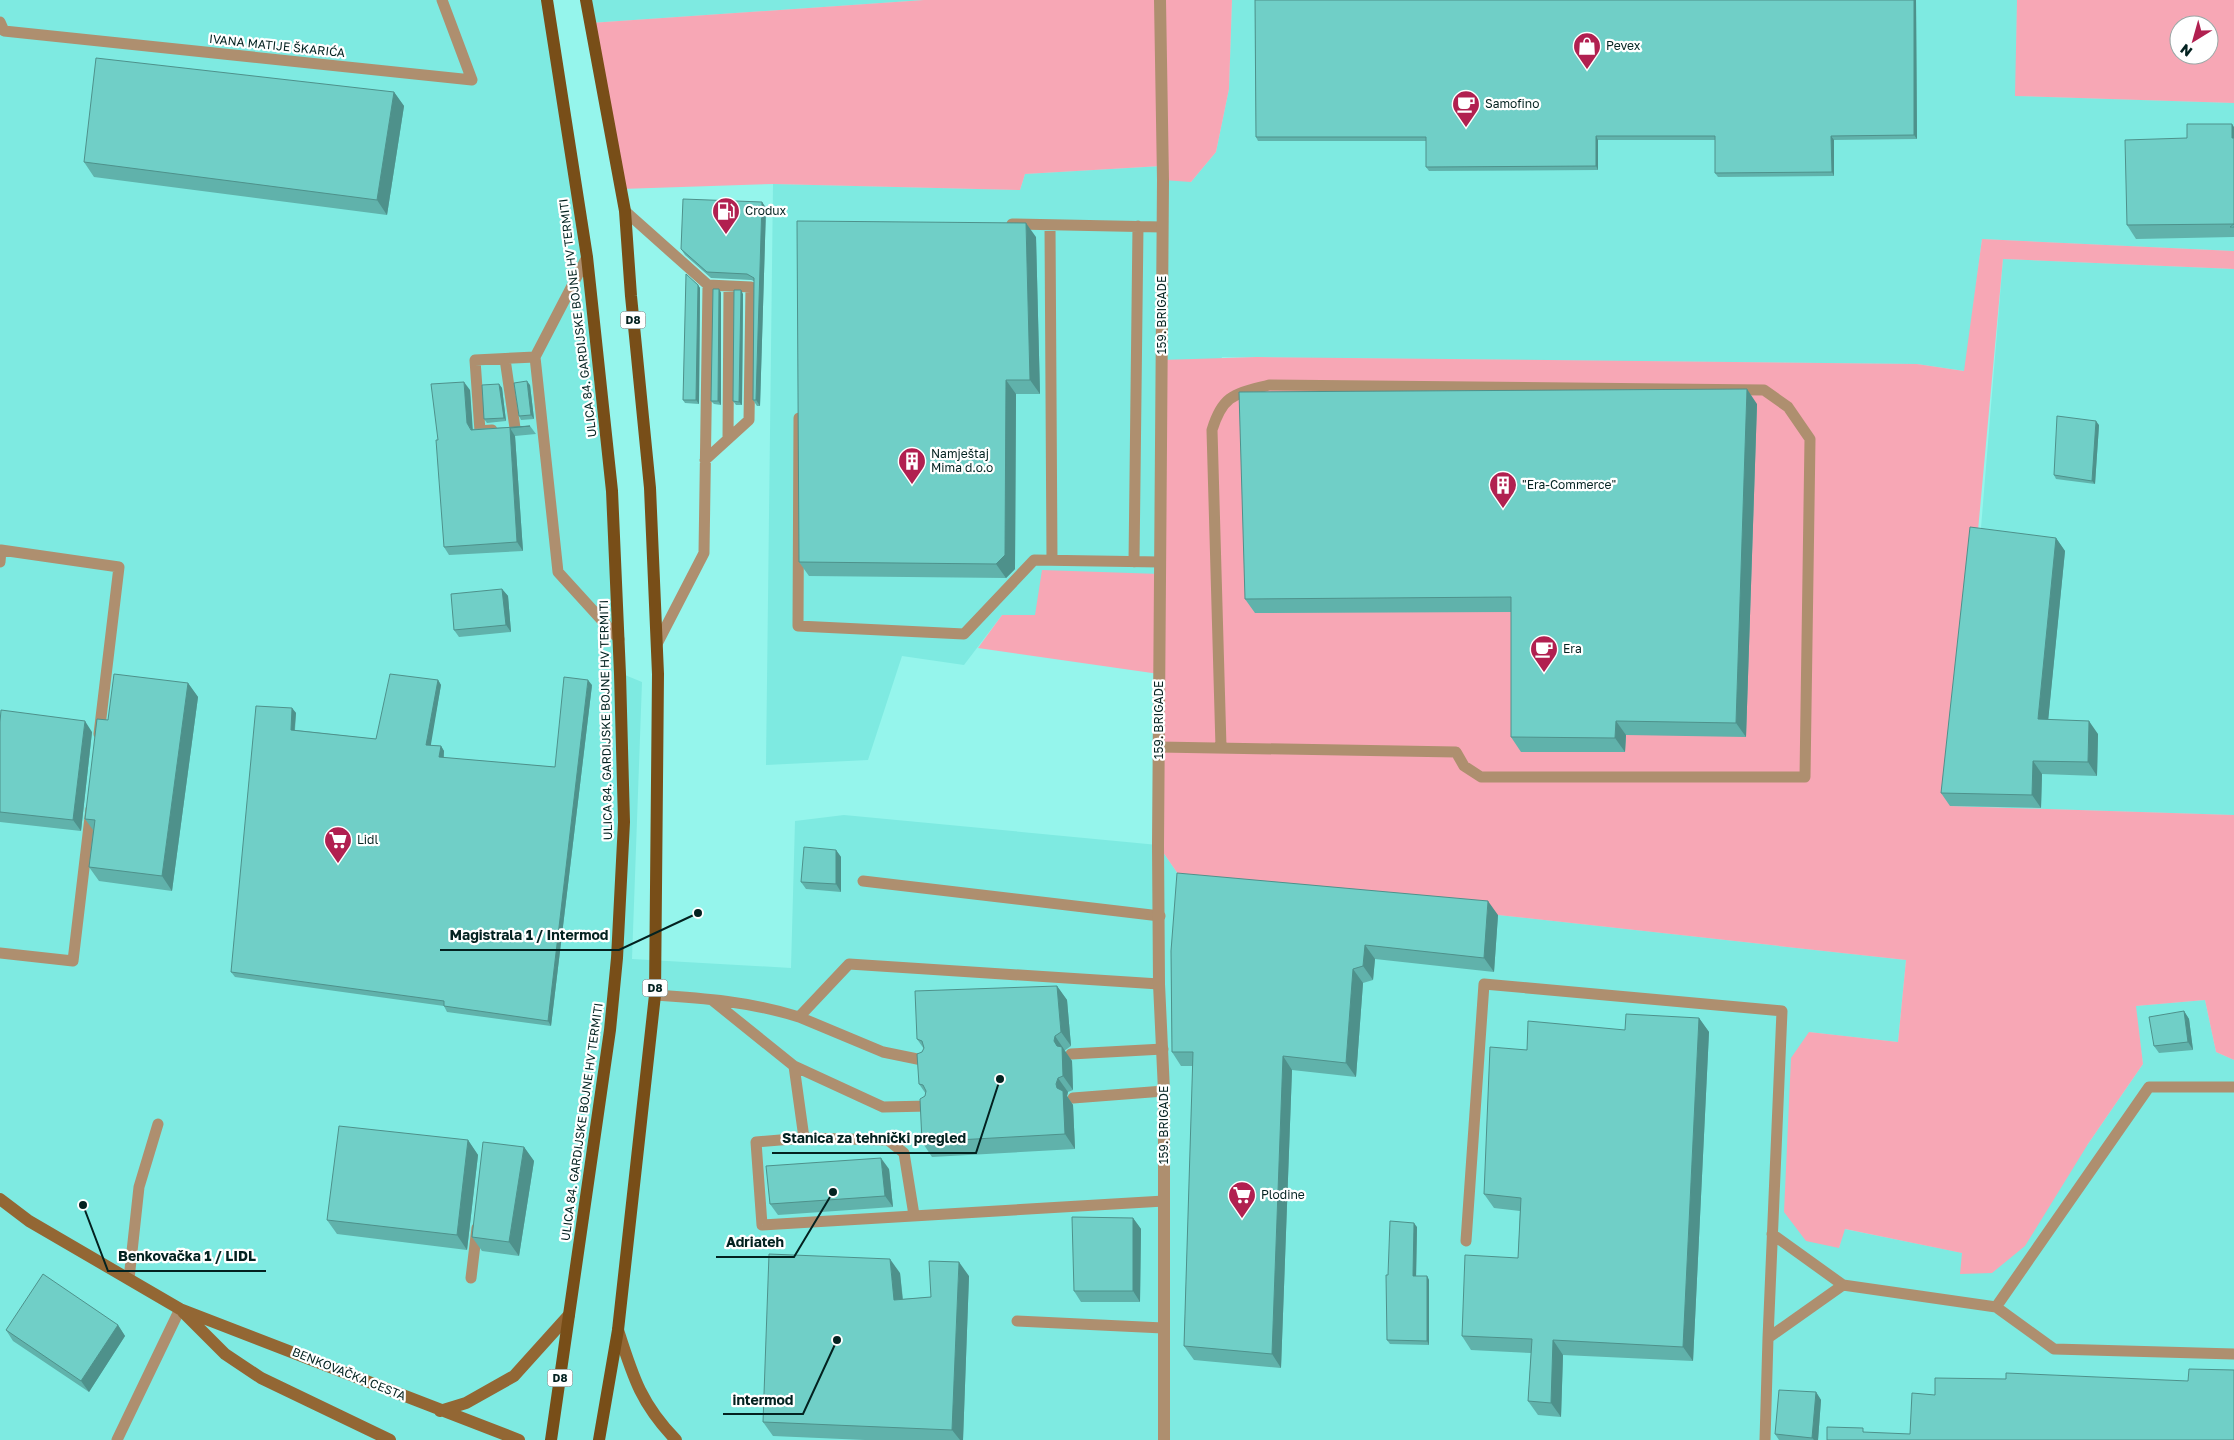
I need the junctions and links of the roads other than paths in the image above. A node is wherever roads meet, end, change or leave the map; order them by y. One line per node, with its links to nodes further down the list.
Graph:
1 (442, 0): 5 (lane, IVANA MATIJE ŠKARIĆA)
2 (547, 0): 11 (main road, ULICA 84. GARDIJSKE BOJNE HV TERMITI / D8)
3 (586, 0): 6 (main road, D8)
4 (1160, 0): 10 (street, 159. BRIGADE)
5 (0, 22)
6 (625, 211): 12 (lane); 25 (main road, D8)
7 (1002, 224): 8 (lane)
8 (1050, 225): 9 (lane); 20 (lane)
9 (1138, 226): 10 (lane); 22 (lane)
10 (1162, 226): 23 (street, 159. BRIGADE)
11 (587, 257): 14 (lane); 24 (main road, ULICA 84. GARDIJSKE BOJNE HV TERMITI / D8)
12 (708, 285): 13 (lane); 19 (lane)
13 (729, 286): 18 (lane); 18 (lane)
14 (535, 357): 15 (lane); 17 (lane)
15 (505, 359): 17 (lane); 17 (lane)
16 (799, 408): 20 (lane)
17 (529, 427): 24 (lane)
18 (728, 439): 19 (lane)
19 (705, 460): 25 (lane)
20 (1052, 560): 22 (lane)
21 (0, 562): 26 (lane)
22 (1134, 562): 23 (lane)
23 (1160, 562): 27 (street, 159. BRIGADE)
24 (619, 640): 58 (main road, ULICA 84. GARDIJSKE BOJNE HV TERMITI / D8)
25 (657, 644): 34 (main road, D8)
26 (98, 742)
27 (1159, 747): 28 (lane); 31 (street, 159. BRIGADE)
28 (1221, 747): 28 (lane)
29 (92, 796): 32 (lane)
30 (863, 881): 31 (lane)
31 (1160, 916): 33 (street, 159. BRIGADE)
32 (0, 953)
33 (1160, 984): 36 (lane); 37 (street, 159. BRIGADE)
34 (655, 995): 35 (lane); 61 (main road, D8)
35 (712, 1000): 36 (lane); 40 (lane)
36 (799, 1017): 39 (lane)
37 (1163, 1050): 38 (lane); 42 (street, 159. BRIGADE)
38 (1072, 1054)
39 (927, 1061)
40 (794, 1066): 44 (lane); 46 (lane)
41 (2234, 1087): 56 (lane)
42 (1164, 1091): 43 (lane); 48 (street, 159. BRIGADE)
43 (1073, 1098)
44 (929, 1106)
45 (158, 1124): 54 (lane)
46 (804, 1138): 49 (lane); 49 (lane)
47 (0, 1199): 54 (main road, BENKOVAČKA CESTA)
48 (1164, 1201): 49 (lane); 60 (street, 159. BRIGADE)
49 (914, 1215)
50 (478, 1220): 53 (lane)
51 (1772, 1234): 52 (lane); 55 (lane); 62 (lane)
52 (1466, 1240)
53 (471, 1278)
54 (129, 1279): 57 (main road, BENKOVAČKA CESTA)
55 (1843, 1285): 56 (lane); 62 (lane)
56 (1996, 1307): 63 (lane)
57 (180, 1309): 64 (main road, BENKOVAČKA CESTA); 65 (lane); 66 (main road, BENKOVAČKA CESTA)
58 (569, 1315): 64 (main road); 68 (main road, ULICA 84. GARDIJSKE BOJNE HV TERMITI / D8)
59 (1017, 1321): 60 (lane)
60 (1163, 1328): 71 (street, 159. BRIGADE)
61 (618, 1330): 69 (main road, D8); 70 (main road)
62 (1768, 1338): 72 (lane)
63 (2234, 1354)
64 (440, 1411): 67 (main road, BENKOVAČKA CESTA)
65 (117, 1440)
66 (390, 1440)
67 (519, 1440)
68 (551, 1440)
69 (599, 1440)
70 (676, 1440)
71 (1164, 1440)
72 (1765, 1440)

